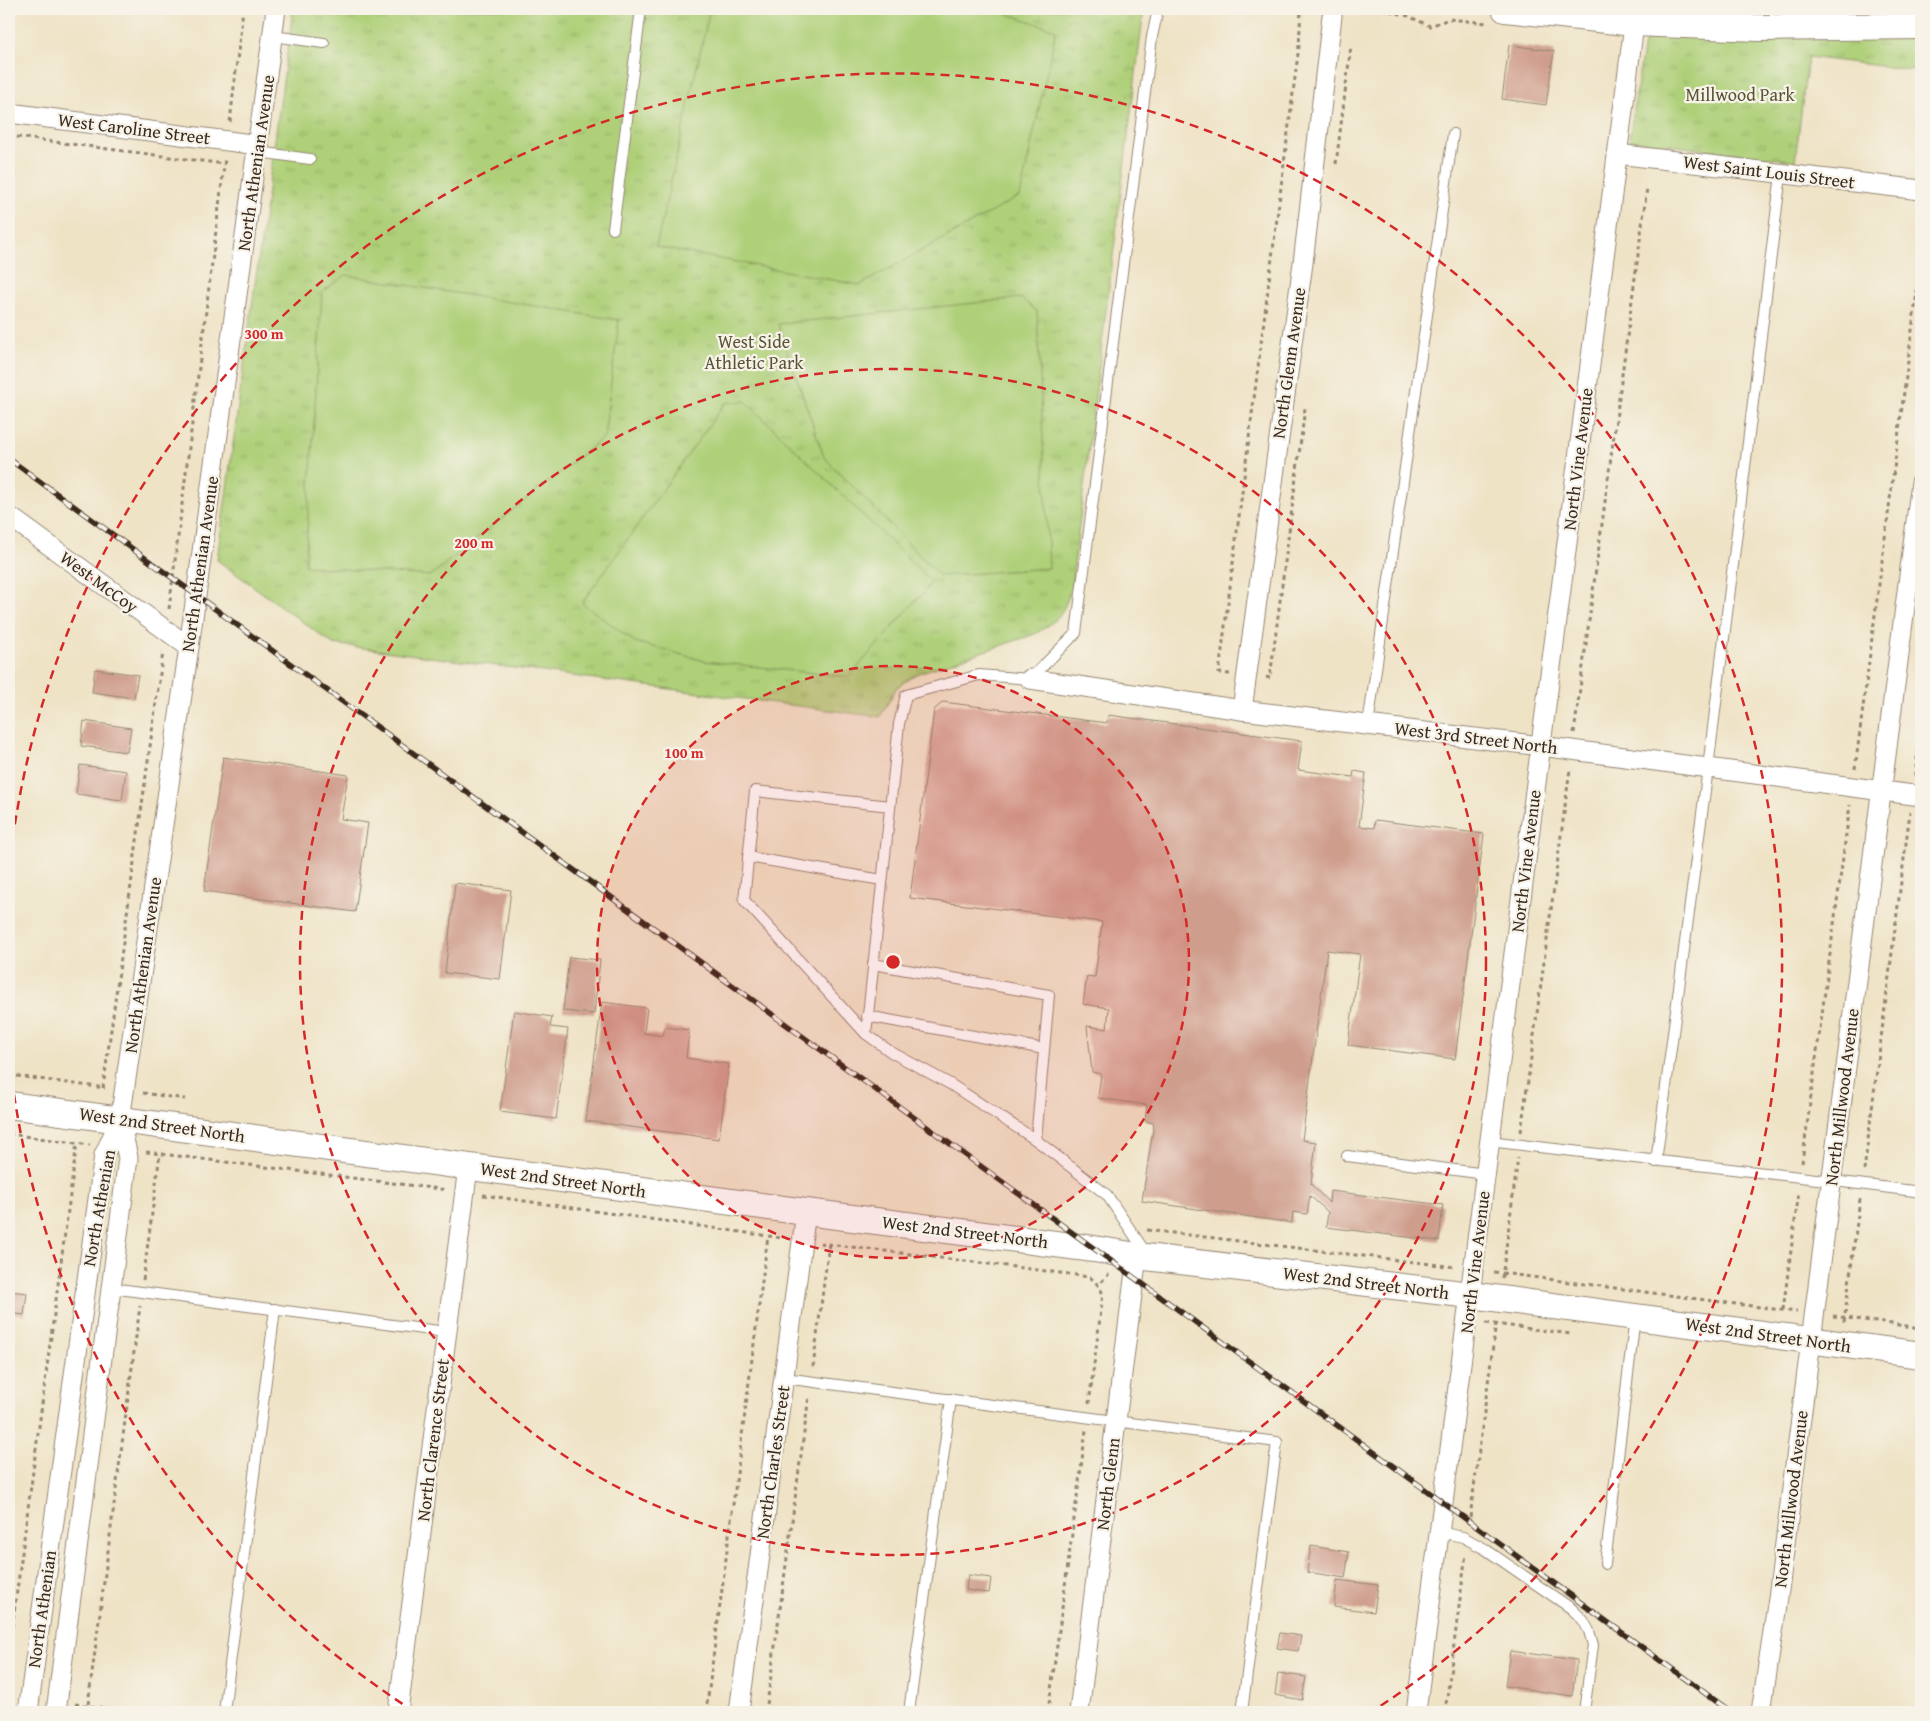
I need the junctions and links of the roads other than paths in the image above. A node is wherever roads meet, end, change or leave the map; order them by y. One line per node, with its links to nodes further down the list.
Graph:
1 (276, 9): 8 (street, North Athenian Avenue)
2 (641, 9): 17 (lane)
3 (1158, 9): 21 (lane)
4 (1505, 9): 6 (street)
5 (1332, 16): 22 (street, North Glenn Avenue)
6 (1635, 16): 7 (street); 13 (street, North Vine Avenue)
7 (1921, 26)
8 (273, 36): 9 (lane); 12 (street, North Athenian Avenue)
9 (324, 43)
10 (9, 113): 12 (street, West Caroline Street)
11 (1452, 134): 23 (lane)
12 (258, 148): 14 (lane); 20 (street, North Athenian Avenue)
13 (1617, 154): 15 (street, West Saint Louis Street); 24 (street, North Vine Avenue)
14 (310, 159)
15 (1782, 174): 16 (street, West Saint Louis Street); 25 (lane)
16 (1921, 190)
17 (612, 229)
18 (1921, 482): 26 (street, North Millwood Avenue)
19 (9, 516): 20 (street, West McCoy)
20 (189, 647): 36 (street, North Athenian Avenue)
21 (1030, 679): 22 (street, West 3rd Street North); 28 (lane)
22 (1242, 710): 23 (street, West 3rd Street North)
23 (1368, 725): 24 (street, West 3rd Street North)
24 (1541, 746): 25 (street, West 3rd Street North); 38 (street, North Vine Avenue)
25 (1708, 768): 26 (street, West 3rd Street North); 40 (lane)
26 (1882, 791): 27 (street, West 3rd Street North); 43 (street, North Millwood Avenue)
27 (1917, 796)
28 (890, 806): 29 (lane); 30 (lane)
29 (748, 856): 30 (lane); 33 (lane)
30 (882, 880): 31 (lane)
31 (873, 964): 32 (lane); 34 (lane)
32 (867, 1016): 33 (lane); 34 (lane)
33 (866, 1034): 37 (lane)
34 (1044, 1049): 37 (lane)
35 (9, 1105): 36 (street, West 2nd Street North)
36 (120, 1120): 41 (street, West 2nd Street North); 47 (street, North Athenian); 60 (street, North Athenian)
37 (1036, 1140): 46 (lane)
38 (1490, 1141): 40 (lane); 42 (street, North Vine Avenue)
39 (1347, 1156): 42 (lane)
40 (1656, 1162): 43 (lane)
41 (468, 1167): 45 (street, West 2nd Street North); 51 (street, North Clarence Street)
42 (1486, 1174): 48 (street, North Vine Avenue)
43 (1832, 1180): 44 (lane); 52 (street, North Millwood Avenue)
44 (1921, 1192)
45 (806, 1212): 46 (street, West 2nd Street North); 54 (street, North Charles Street)
46 (1143, 1257): 48 (street, West 2nd Street North); 56 (street, North Glenn)
47 (111, 1288): 49 (lane); 59 (street, North Athenian)
48 (1471, 1295): 50 (street, West 2nd Street North); 57 (street, North Vine Avenue)
49 (276, 1310): 51 (lane); 61 (lane)
50 (1635, 1317): 52 (street, West 2nd Street North); 58 (lane)
51 (446, 1332): 62 (street, North Clarence Street)
52 (1811, 1340): 53 (street, West 2nd Street North); 69 (street, North Millwood Avenue)
53 (1921, 1355)
54 (784, 1378): 55 (lane); 63 (street, North Charles Street)
55 (951, 1400): 56 (lane); 64 (lane)
56 (1116, 1421): 65 (street, North Glenn); 66 (lane)
57 (1439, 1532): 67 (street, North Vine Avenue); 68 (lane)
58 (1605, 1564)
59 (62, 1708)
60 (28, 1712)
61 (224, 1712)
62 (398, 1712)
63 (739, 1712)
64 (909, 1712)
65 (1079, 1712)
66 (1242, 1712)
67 (1416, 1712)
68 (1584, 1712)
69 (1761, 1712)

